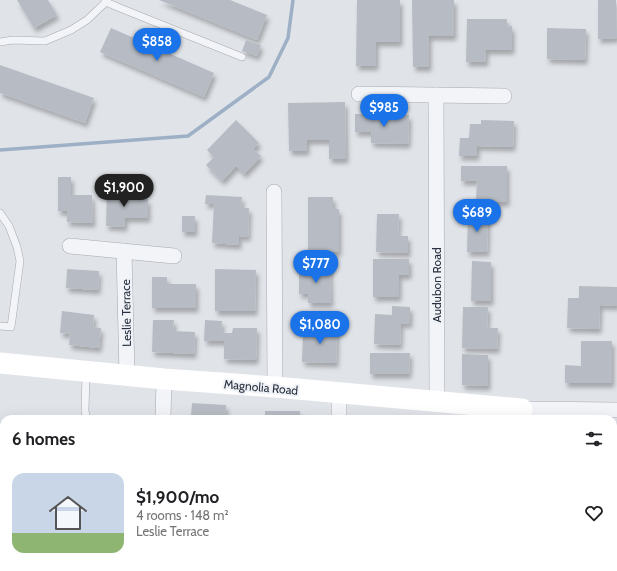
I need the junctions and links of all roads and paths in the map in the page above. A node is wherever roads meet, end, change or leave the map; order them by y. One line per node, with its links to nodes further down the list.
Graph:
1 (105, 1): 2 (lane); 3 (lane)
2 (0, 42)
3 (242, 57)
4 (360, 94): 5 (street)
5 (436, 95): 6 (street); 19 (street, Audubon Road)
6 (504, 96)
7 (274, 192): 17 (street)
8 (0, 213): 12 (lane)
9 (70, 246): 10 (street)
10 (124, 251): 11 (street); 15 (street, Leslie Terrace)
11 (174, 256)
12 (0, 326)
13 (0, 363): 14 (street, Magnolia Road)
14 (86, 371): 15 (street, Magnolia Road); 22 (lane)
15 (127, 375): 16 (street, Magnolia Road)
16 (164, 379): 17 (street, Magnolia Road); 23 (street)
17 (276, 388): 18 (street, Magnolia Road)
18 (339, 394): 19 (street, Magnolia Road); 24 (street)
19 (437, 403): 21 (street, Magnolia Road)
20 (617, 410): 21 (street)
21 (522, 414)
22 (86, 415)
23 (163, 415)
24 (339, 415)

